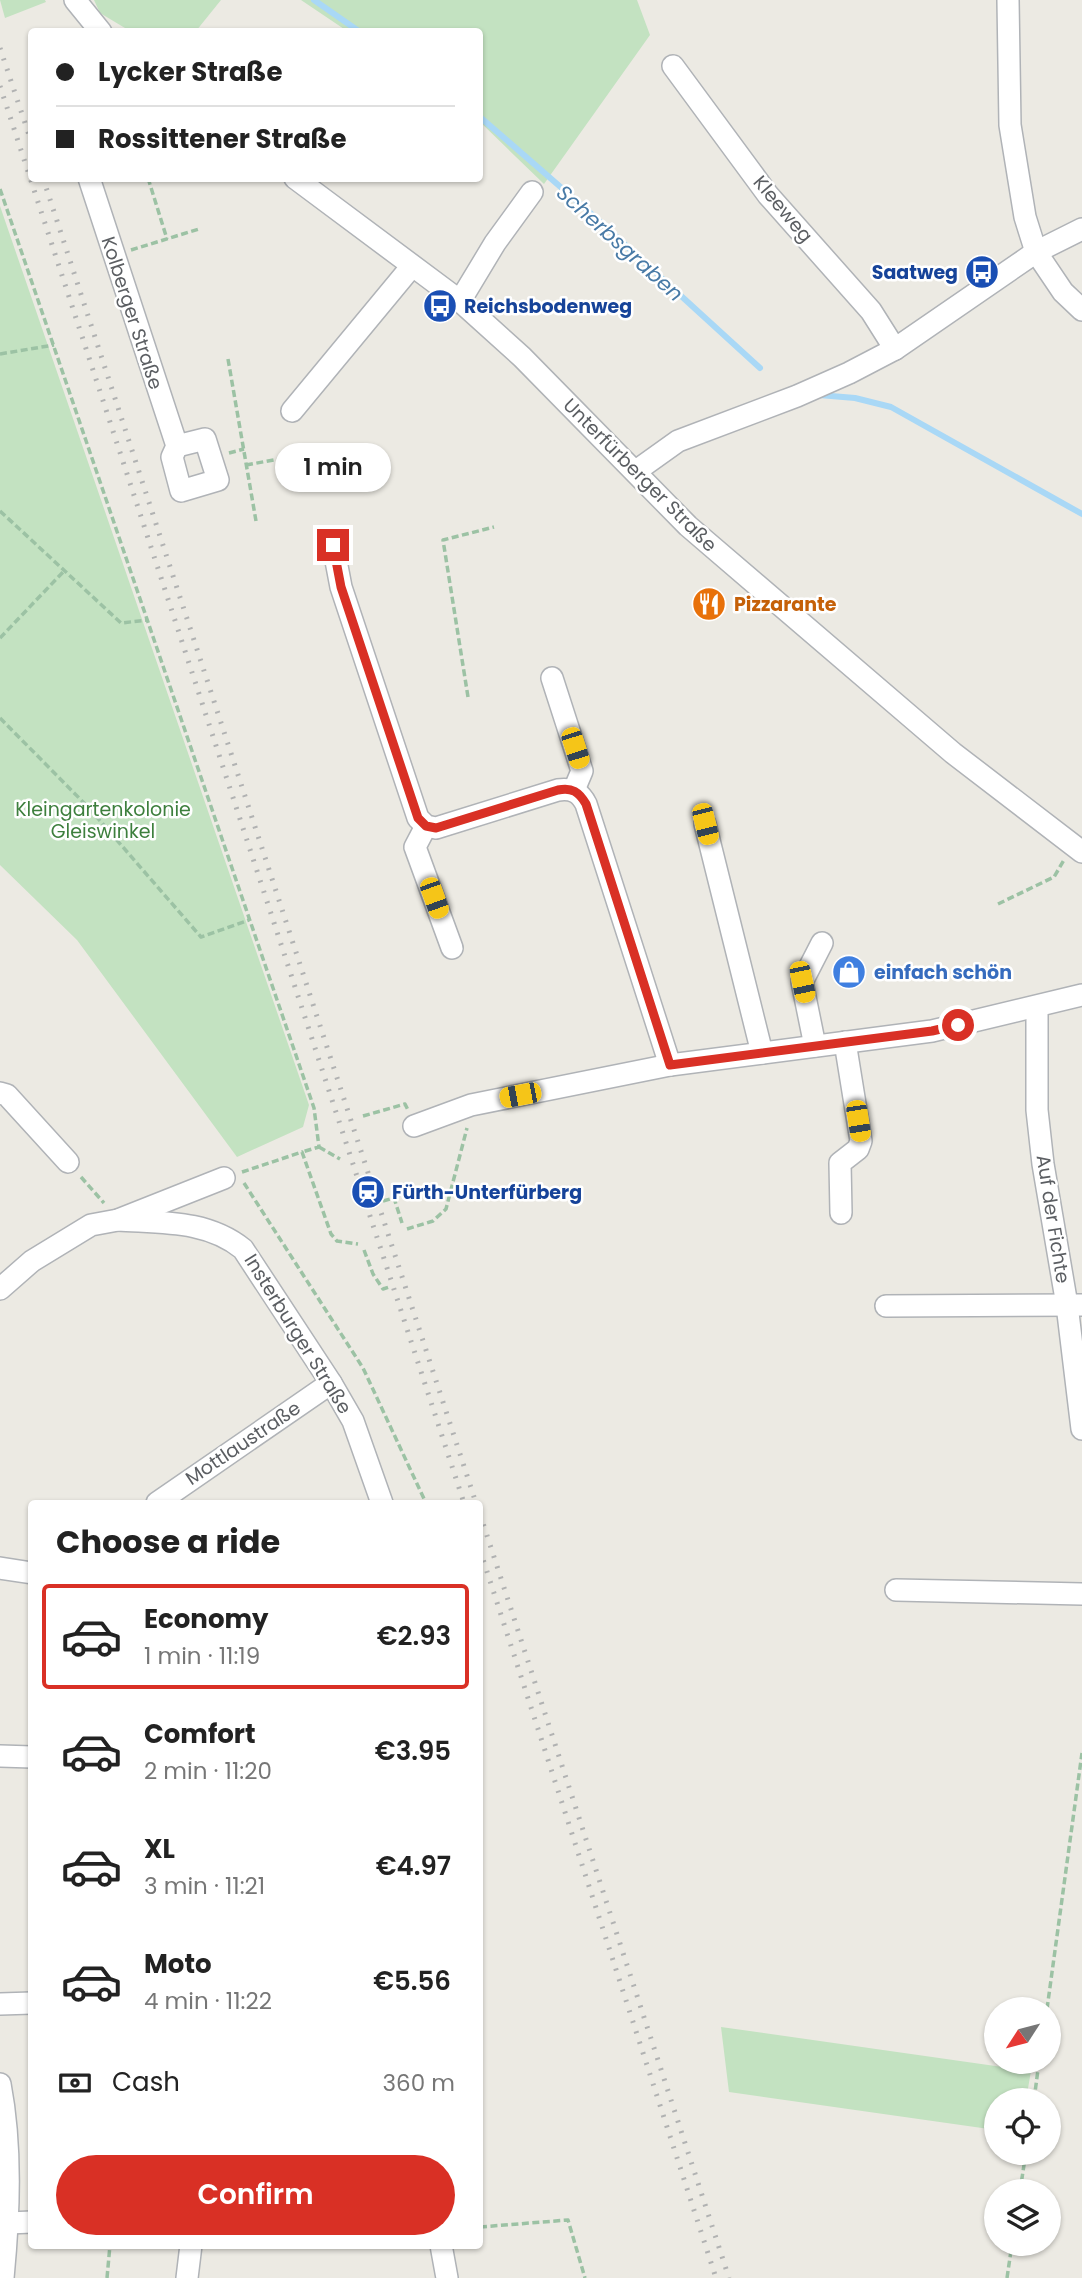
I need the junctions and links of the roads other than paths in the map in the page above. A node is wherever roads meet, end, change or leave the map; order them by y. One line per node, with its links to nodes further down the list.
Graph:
1 (75, 0): 3 (street)
2 (1008, 0): 9 (street)
3 (98, 28)
4 (673, 66): 13 (street, Kleeweg)
5 (90, 182): 15 (street, Kolberger Straße)
6 (300, 182): 10 (street, Unterfürberger Straße)
7 (533, 192): 11 (street)
8 (1082, 229): 9 (street)
9 (1036, 251): 12 (street); 13 (street)
10 (412, 266): 11 (street, Unterfürberger Straße); 14 (street)
11 (460, 302): 16 (street, Unterfürberger Straße)
12 (1082, 310)
13 (895, 349): 16 (street)
14 (292, 411)
15 (177, 446)
16 (636, 471): 22 (street, Unterfürberger Straße)
17 (333, 545): 21 (street)
18 (552, 678): 19 (street)
19 (574, 790): 21 (street); 30 (street)
20 (705, 824): 29 (street)
21 (426, 826): 24 (street)
22 (1077, 849)
23 (822, 943): 28 (street)
24 (452, 948)
25 (1082, 995): 26 (street)
26 (1037, 1007): 27 (street); 38 (street, Auf der Fichte)
27 (845, 1042): 28 (street); 35 (street)
28 (815, 1046): 29 (street)
29 (762, 1053): 30 (street)
30 (670, 1065): 32 (street)
31 (0, 1093): 33 (street)
32 (414, 1126)
33 (68, 1162)
34 (230, 1175): 36 (street)
35 (841, 1213)
36 (118, 1220): 37 (street); 40 (street, Insterburger Straße)
37 (0, 1289)
38 (1075, 1305): 39 (street); 41 (street, Auf der Fichte)
39 (886, 1306)
40 (331, 1383): 42 (street, Mottlaustraße); 43 (street, Insterburger Straße)
41 (1082, 1429)
42 (161, 1500)
43 (381, 1500)
44 (0, 1568): 45 (street)
45 (28, 1572)
46 (896, 1590): 47 (street)
47 (1082, 1594)
48 (0, 1756): 49 (street)
49 (28, 1757)
50 (28, 2003): 51 (street)
51 (0, 2004)
52 (0, 2084): 54 (street)
53 (28, 2222): 54 (street)
54 (8, 2223): 57 (street)
55 (191, 2249): 58 (street)
56 (442, 2249): 59 (street)
57 (3, 2278)
58 (187, 2278)
59 (447, 2278)

